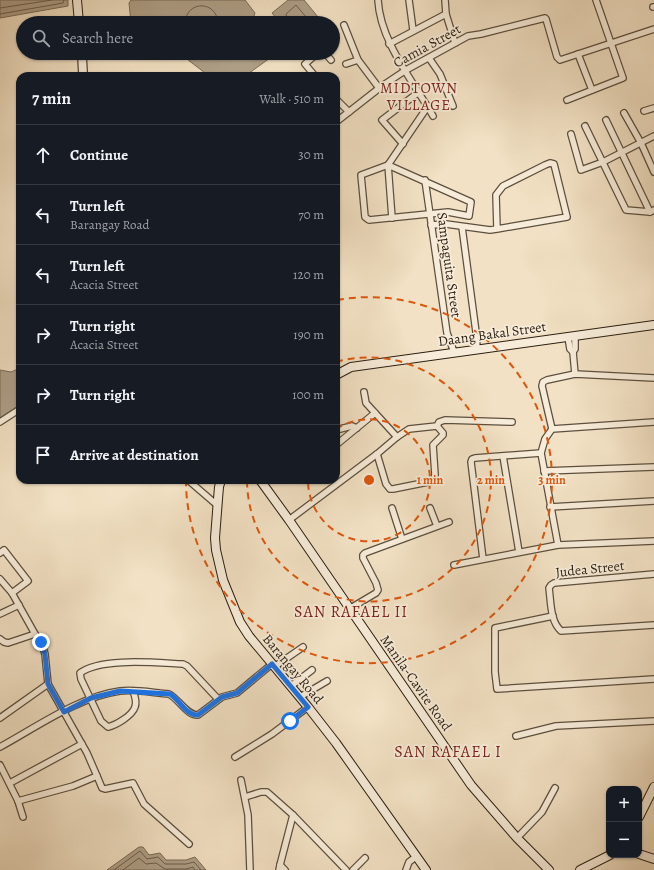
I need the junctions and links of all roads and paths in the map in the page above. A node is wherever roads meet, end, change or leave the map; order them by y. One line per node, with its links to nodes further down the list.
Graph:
1 (77, 0): 7 (street)
2 (378, 0): 13 (street)
3 (409, 0): 10 (street)
4 (444, 0): 6 (street)
5 (596, 0): 12 (street)
6 (446, 14): 10 (street); 11 (street)
7 (78, 16)
8 (344, 24): 18 (street)
9 (654, 29): 12 (street)
10 (413, 30): 13 (street)
11 (455, 43): 14 (street, Camia Street); 15 (street, Camia Street)
12 (611, 43): 14 (street); 24 (street)
13 (389, 44): 20 (street)
14 (578, 54): 24 (street)
15 (429, 58): 20 (street, Camia Street); 29 (street)
16 (82, 60): 21 (street)
17 (310, 60): 22 (street)
18 (358, 60): 19 (street); 23 (street)
19 (346, 64)
20 (406, 70): 23 (street, Camia Street); 25 (street)
21 (83, 72)
22 (312, 72)
23 (379, 88): 32 (street, Camia Street)
24 (592, 90): 26 (street)
25 (419, 92): 28 (street); 41 (street)
26 (567, 100)
27 (340, 103): 32 (street)
28 (428, 106): 34 (street); 41 (street)
29 (452, 106)
30 (654, 108): 31 (street)
31 (644, 111)
32 (348, 112): 35 (street, Camia Street)
33 (624, 113): 40 (street)
34 (434, 116)
35 (340, 119)
36 (606, 120): 42 (street)
37 (585, 126): 43 (street)
38 (571, 134): 43 (street)
39 (654, 136): 40 (street)
40 (641, 143): 42 (street); 45 (street)
41 (403, 144): 44 (street)
42 (623, 152): 43 (street); 47 (street)
43 (603, 162): 47 (street)
44 (388, 165): 46 (street); 49 (street); 49 (street)
45 (654, 172)
46 (425, 180): 48 (street, Sampaguita Street); 48 (street)
47 (652, 211)
48 (430, 214): 49 (street); 50 (street, Sampaguita Street)
49 (392, 218)
50 (431, 226): 51 (street); 56 (street, Sampaguita Street)
51 (462, 227): 52 (street); 55 (street)
52 (497, 229): 52 (street)
53 (654, 325): 54 (street, Daang Bakal Street)
54 (571, 336): 55 (street, Daang Bakal Street); 58 (street)
55 (477, 349): 56 (street, Daang Bakal Street)
56 (454, 352): 57 (street, Daang Bakal Street)
57 (340, 373)
58 (576, 374): 59 (street); 68 (street)
59 (654, 378)
60 (364, 392): 62 (street)
61 (16, 412): 63 (street)
62 (375, 413): 67 (street); 70 (street)
63 (0, 422)
64 (512, 422): 66 (street)
65 (654, 422): 68 (street)
66 (437, 426): 70 (street); 73 (street)
67 (357, 428): 69 (street); 71 (street)
68 (552, 428): 72 (street)
69 (340, 429)
70 (397, 437): 73 (street)
71 (340, 442)
72 (541, 453): 74 (street); 76 (street)
73 (377, 454): 77 (street)
74 (503, 456): 93 (street); 95 (street)
75 (654, 467): 76 (street)
76 (544, 471): 84 (street)
77 (340, 479)
78 (193, 484): 83 (street)
79 (220, 484): 83 (street, Barangay Road)
80 (263, 484): 87 (street, Manila-Cavite Road)
81 (334, 484): 87 (street)
82 (654, 501): 84 (street)
83 (217, 505): 108 (street, Barangay Road)
84 (550, 507): 92 (street)
85 (392, 508): 90 (street)
86 (430, 508): 89 (street)
87 (289, 520): 101 (street, Manila-Cavite Road)
88 (449, 522): 89 (street)
89 (437, 526): 90 (street)
90 (402, 539): 101 (street)
91 (654, 541): 92 (street)
92 (558, 545): 93 (street)
93 (519, 552): 95 (street)
94 (0, 553): 99 (street)
95 (483, 559): 96 (street)
96 (454, 565)
97 (654, 574): 103 (street, Judea Street)
98 (0, 578): 99 (street)
99 (12, 592): 100 (street)
100 (19, 605): 102 (street); 105 (street)
101 (349, 609): 137 (street, Manila-Cavite Road)
102 (0, 614)
103 (553, 616): 104 (street, Judea Street); 110 (street)
104 (654, 625)
105 (34, 634): 106 (street); 112 (street)
106 (0, 639)
107 (303, 647): 108 (street)
108 (273, 666): 113 (street, Barangay Road); 117 (street)
109 (312, 670): 113 (street)
110 (654, 679)
111 (327, 681): 115 (street)
112 (48, 684): 119 (street); 120 (street)
113 (291, 686): 115 (street, Barangay Road)
114 (133, 692): 116 (street); 116 (street); 117 (street)
115 (300, 697): 118 (street, Barangay Road)
116 (91, 698): 117 (street); 119 (street)
117 (218, 699)
118 (308, 707): 125 (street); 140 (street, Barangay Road)
119 (64, 712): 123 (street); 124 (street)
120 (0, 718)
121 (654, 721): 122 (street)
122 (516, 736)
123 (82, 744): 127 (street); 129 (street)
124 (0, 747)
125 (235, 757)
126 (0, 765): 129 (street)
127 (97, 776): 133 (street); 138 (street)
128 (241, 780): 132 (street)
129 (10, 783): 133 (street)
130 (654, 787): 134 (street)
131 (555, 788): 137 (street)
132 (245, 797): 135 (street); 145 (street)
133 (18, 801): 136 (street)
134 (642, 811)
135 (293, 815): 144 (street); 147 (street)
136 (24, 817)
137 (517, 838): 151 (street, Manila-Cavite Road)
138 (189, 844)
139 (642, 855): 143 (street)
140 (417, 856): 149 (street); 150 (street, Barangay Road)
141 (606, 857): 152 (street)
142 (365, 858): 148 (street)
143 (654, 859)
144 (280, 868): 146 (street)
145 (250, 870)
146 (285, 870)
147 (346, 870)
148 (353, 870)
149 (406, 870)
150 (426, 870)
151 (549, 870)
152 (580, 870)

